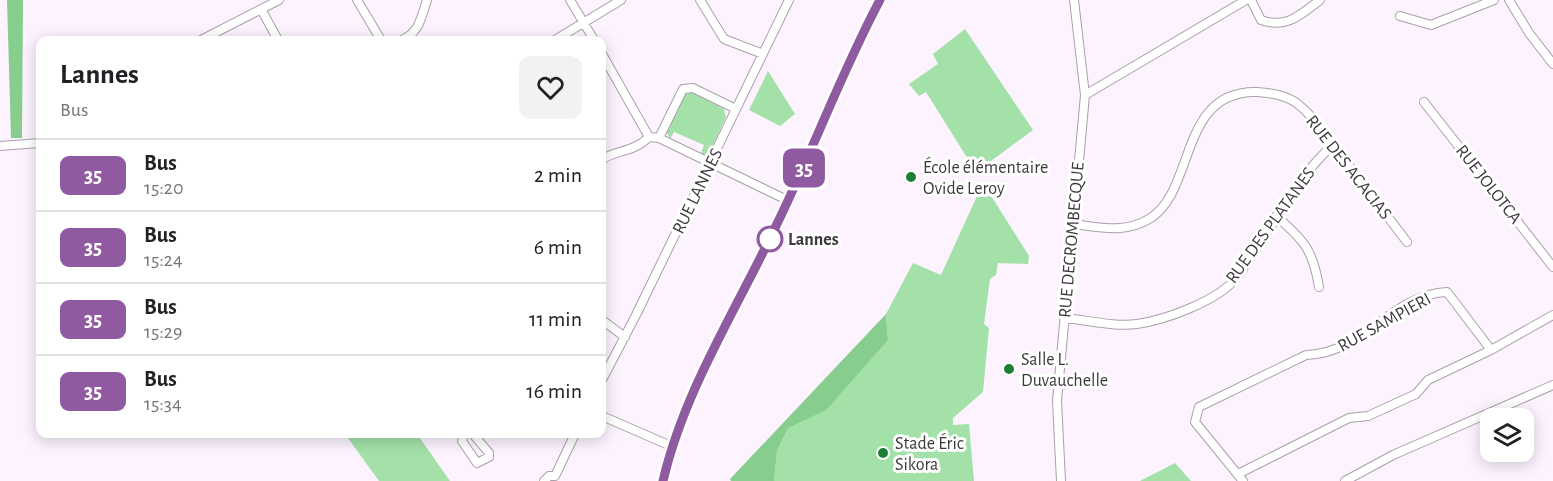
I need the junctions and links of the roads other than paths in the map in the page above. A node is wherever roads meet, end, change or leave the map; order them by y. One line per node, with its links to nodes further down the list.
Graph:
1 (279, 0): 15 (street)
2 (357, 0): 20 (street)
3 (427, 0): 21 (street)
4 (570, 0): 17 (street)
5 (621, 0): 17 (street)
6 (700, 0): 25 (street)
7 (789, 0): 25 (street, RUE LANNES)
8 (880, 0): 39 (street)
9 (1074, 0): 29 (street, RUE DECROMBECQUE)
10 (1246, 0): 29 (street)
11 (1251, 0): 12 (street)
12 (1320, 0)
13 (1494, 0): 16 (street)
14 (1509, 0): 24 (street)
15 (261, 9): 18 (street); 19 (street)
16 (1400, 16)
17 (583, 22): 22 (street); 23 (street)
18 (209, 36)
19 (276, 36)
20 (379, 36)
21 (411, 36)
22 (561, 36)
23 (592, 36)
24 (1543, 51): 26 (street); 28 (street)
25 (763, 54): 31 (street, RUE LANNES)
26 (1553, 54)
27 (606, 61): 32 (street)
28 (1553, 64)
29 (1084, 95): 41 (street, RUE DECROMBECQUE)
30 (1424, 102): 43 (street, RUE JOLOTCA)
31 (736, 109): 33 (street); 38 (street, RUE LANNES)
32 (650, 137): 33 (street); 37 (street)
33 (659, 138): 38 (street)
34 (36, 143): 36 (street)
35 (1333, 145): 40 (street, RUE DES PLATANES); 41 (street, RUE DES ACACIAS); 42 (street, RUE DES ACACIAS)
36 (0, 146)
37 (606, 158)
38 (710, 163): 39 (street); 48 (street, RUE LANNES)
39 (789, 201): 56 (street)
40 (1276, 216): 44 (street); 46 (street, RUE DES PLATANES)
41 (1073, 224): 46 (street, RUE DECROMBECQUE)
42 (1407, 242)
43 (1553, 267)
44 (1319, 287)
45 (1553, 315): 49 (street, RUE SAMPIERI)
46 (1064, 318): 61 (street, RUE DECROMBECQUE)
47 (606, 323): 48 (street)
48 (625, 337): 50 (street, RUE LANNES)
49 (1491, 350): 58 (street, RUE SAMPIERI); 58 (street, RUE SAMPIERI)
50 (606, 373)
51 (1553, 385): 62 (street)
52 (606, 418): 56 (street)
53 (463, 438): 54 (street)
54 (476, 438)
55 (573, 438): 57 (street)
56 (671, 447): 60 (street)
57 (558, 478): 59 (street)
58 (1240, 478)
59 (544, 481)
60 (663, 481)
61 (1061, 481)
62 (1344, 481)

